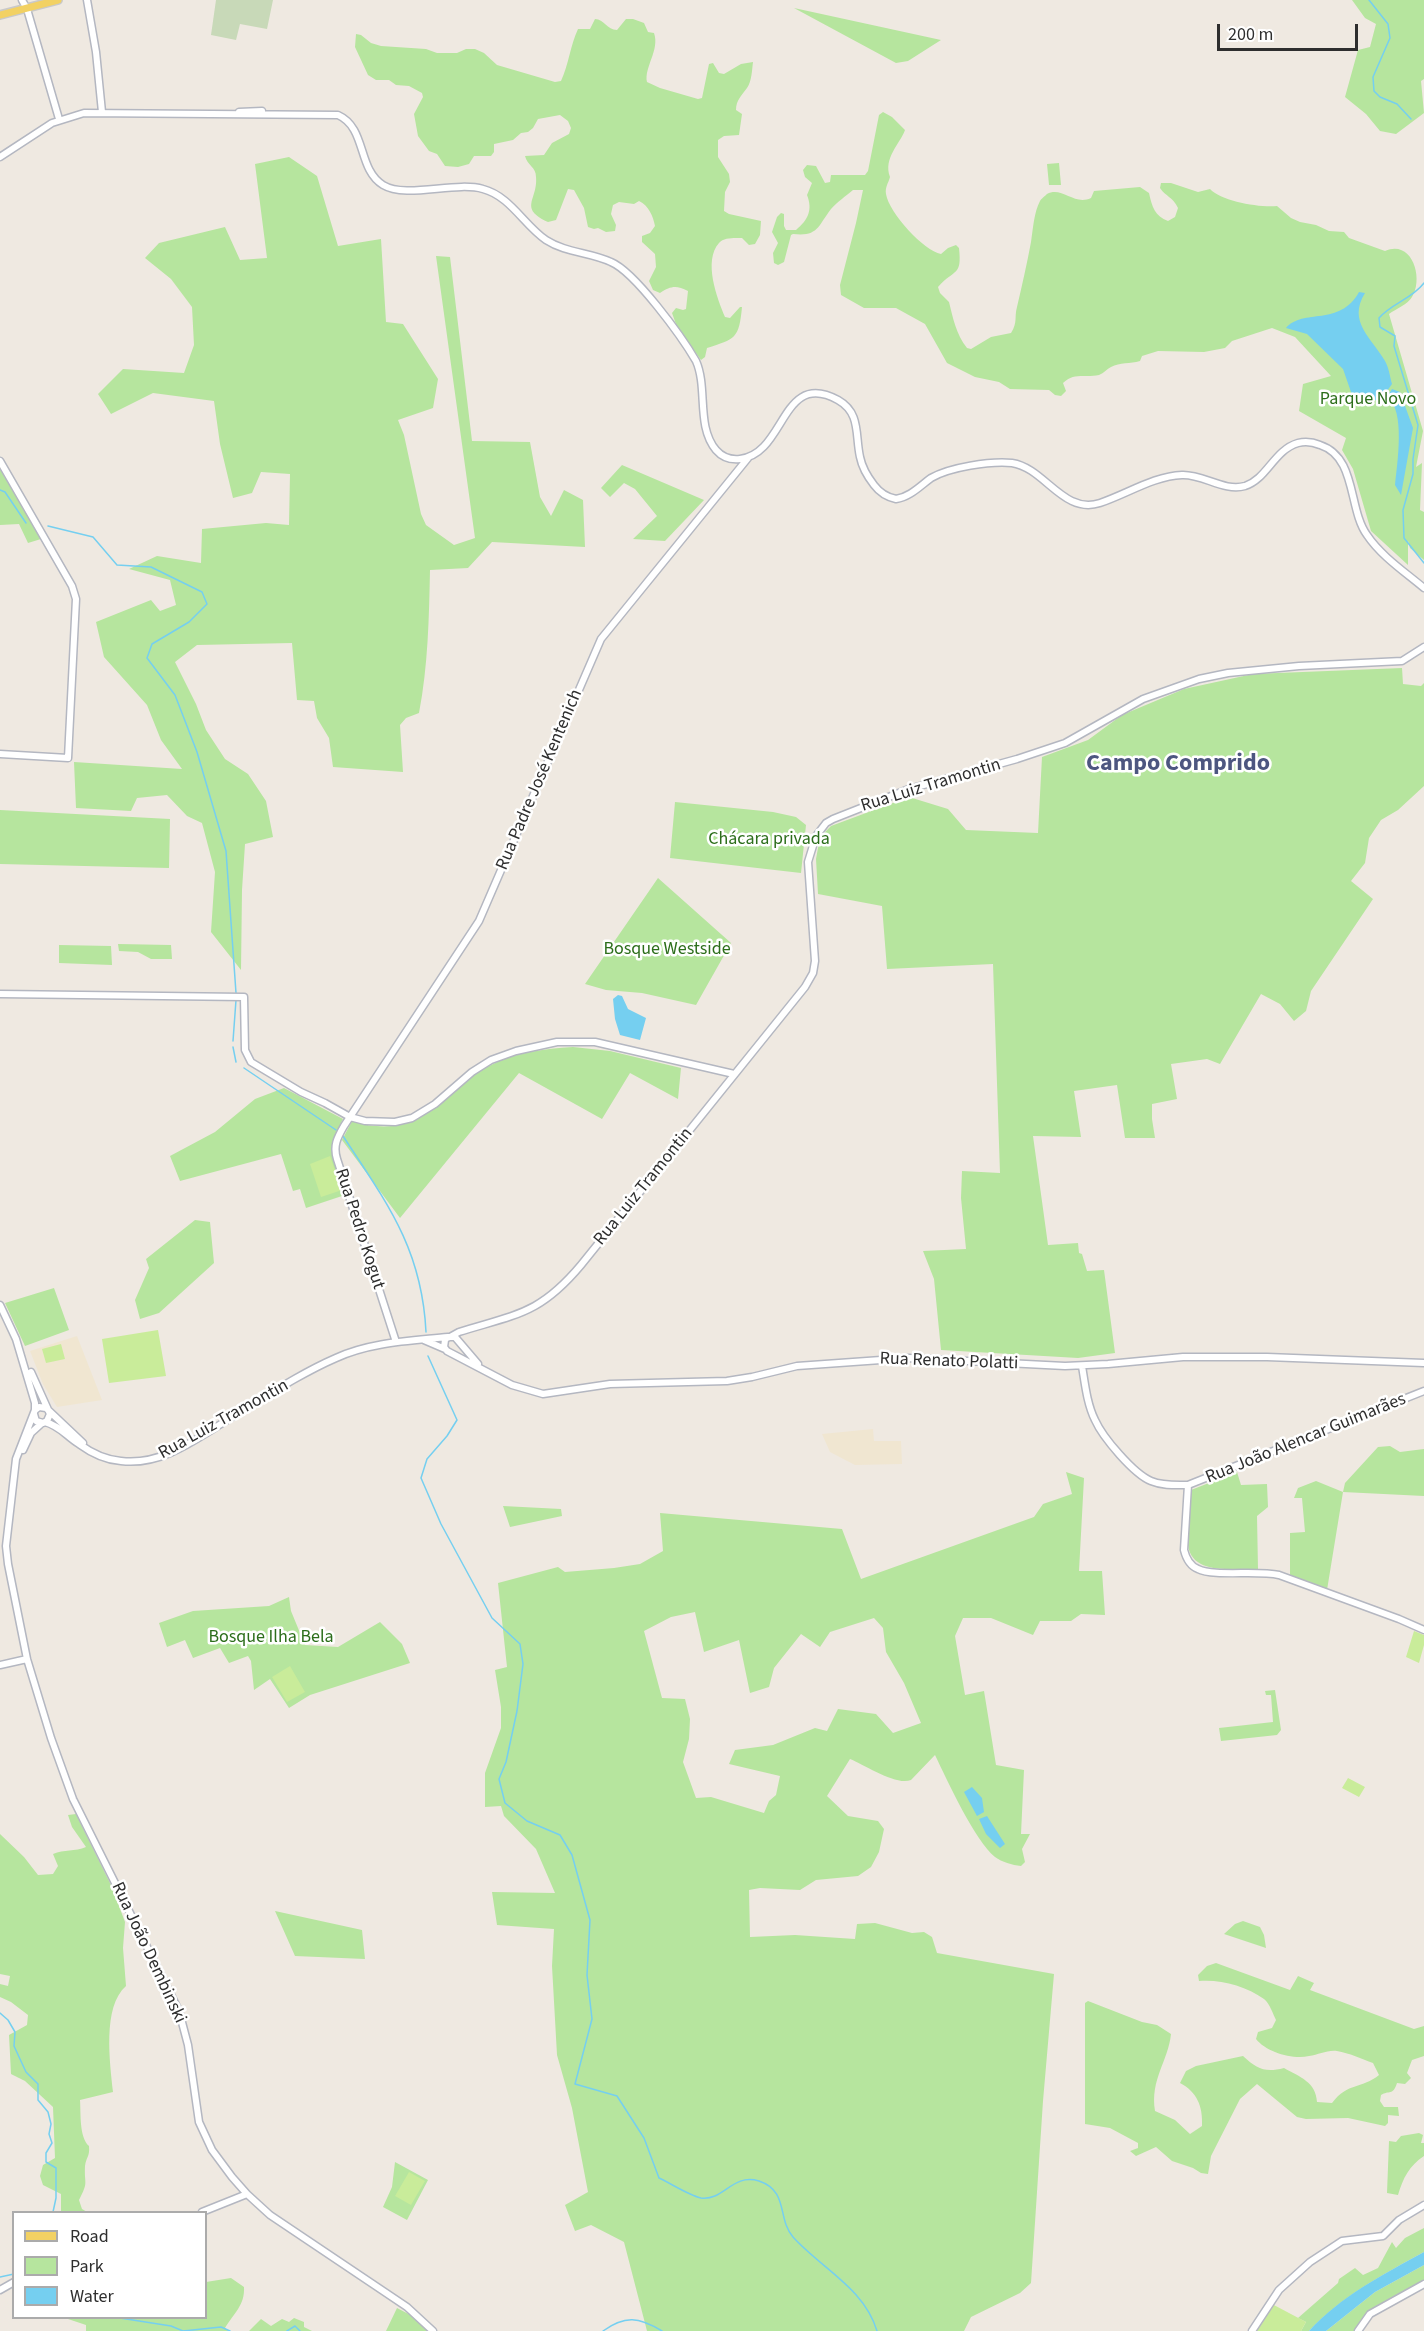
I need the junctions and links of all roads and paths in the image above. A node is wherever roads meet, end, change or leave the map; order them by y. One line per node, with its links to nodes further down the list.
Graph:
1 (22, 0): 4 (main road)
2 (58, 0): 4 (main road)
3 (87, 0): 6 (main road)
4 (27, 9): 5 (main road); 7 (main road)
5 (0, 15)
6 (102, 112): 7 (main road); 9 (main road)
7 (59, 119): 8 (main road)
8 (0, 157)
9 (748, 457): 11 (main road, Rua Padre José Kentenich); 16 (main road, Rua Padre José Kentenich)
10 (0, 461): 13 (main road)
11 (1424, 588)
12 (1424, 647): 15 (main road, Rua Luiz Tramontin)
13 (0, 753)
14 (0, 994): 16 (main road)
15 (734, 1074): 16 (main road); 18 (main road, Rua Luiz Tramontin)
16 (350, 1117): 23 (main road, Rua Pedro Kogut)
17 (0, 1305): 20 (main road)
18 (470, 1328): 19 (main road, Rua Luiz Tramontin); 22 (main road, Rua Luiz Tramontin)
19 (449, 1337): 21 (main road, Rua Luiz Tramontin); 22 (main road); 24 (main road)
20 (16, 1339): 29 (main road); 30 (main road)
21 (423, 1340): 23 (main road, Rua Luiz Tramontin); 24 (main road, Rua Luiz Tramontin)
22 (458, 1341): 24 (main road); 27 (main road, Rua Renato Polatti)
23 (396, 1342): 32 (main road, Rua Luiz Tramontin)
24 (446, 1350): 27 (main road, Rua Renato Polatti)
25 (1424, 1363): 26 (main road, Rua Renato Polatti)
26 (1082, 1366): 27 (main road, Rua Renato Polatti); 34 (main road)
27 (482, 1369)
28 (1424, 1391): 34 (main road, Rua João Alencar Guimarães)
29 (48, 1410): 30 (main road); 31 (main road); 32 (main road, Rua Luiz Tramontin)
30 (35, 1412): 31 (main road); 33 (main road, Rua João Dembinski)
31 (44, 1422): 32 (main road, Rua Luiz Tramontin); 33 (main road, Rua João Dembinski)
32 (91, 1451)
33 (14, 1483): 36 (main road, Rua João Dembinski)
34 (1188, 1485): 35 (main road)
35 (1424, 1630)
36 (27, 1659): 37 (main road); 38 (main road, Rua João Dembinski)
37 (0, 1665)
38 (247, 2194): 40 (main road); 42 (main road, Rua João Dembinski)
39 (1424, 2205): 43 (main road)
40 (204, 2211)
41 (1424, 2284): 44 (main road)
42 (433, 2331)
43 (1252, 2331)
44 (1358, 2331)

